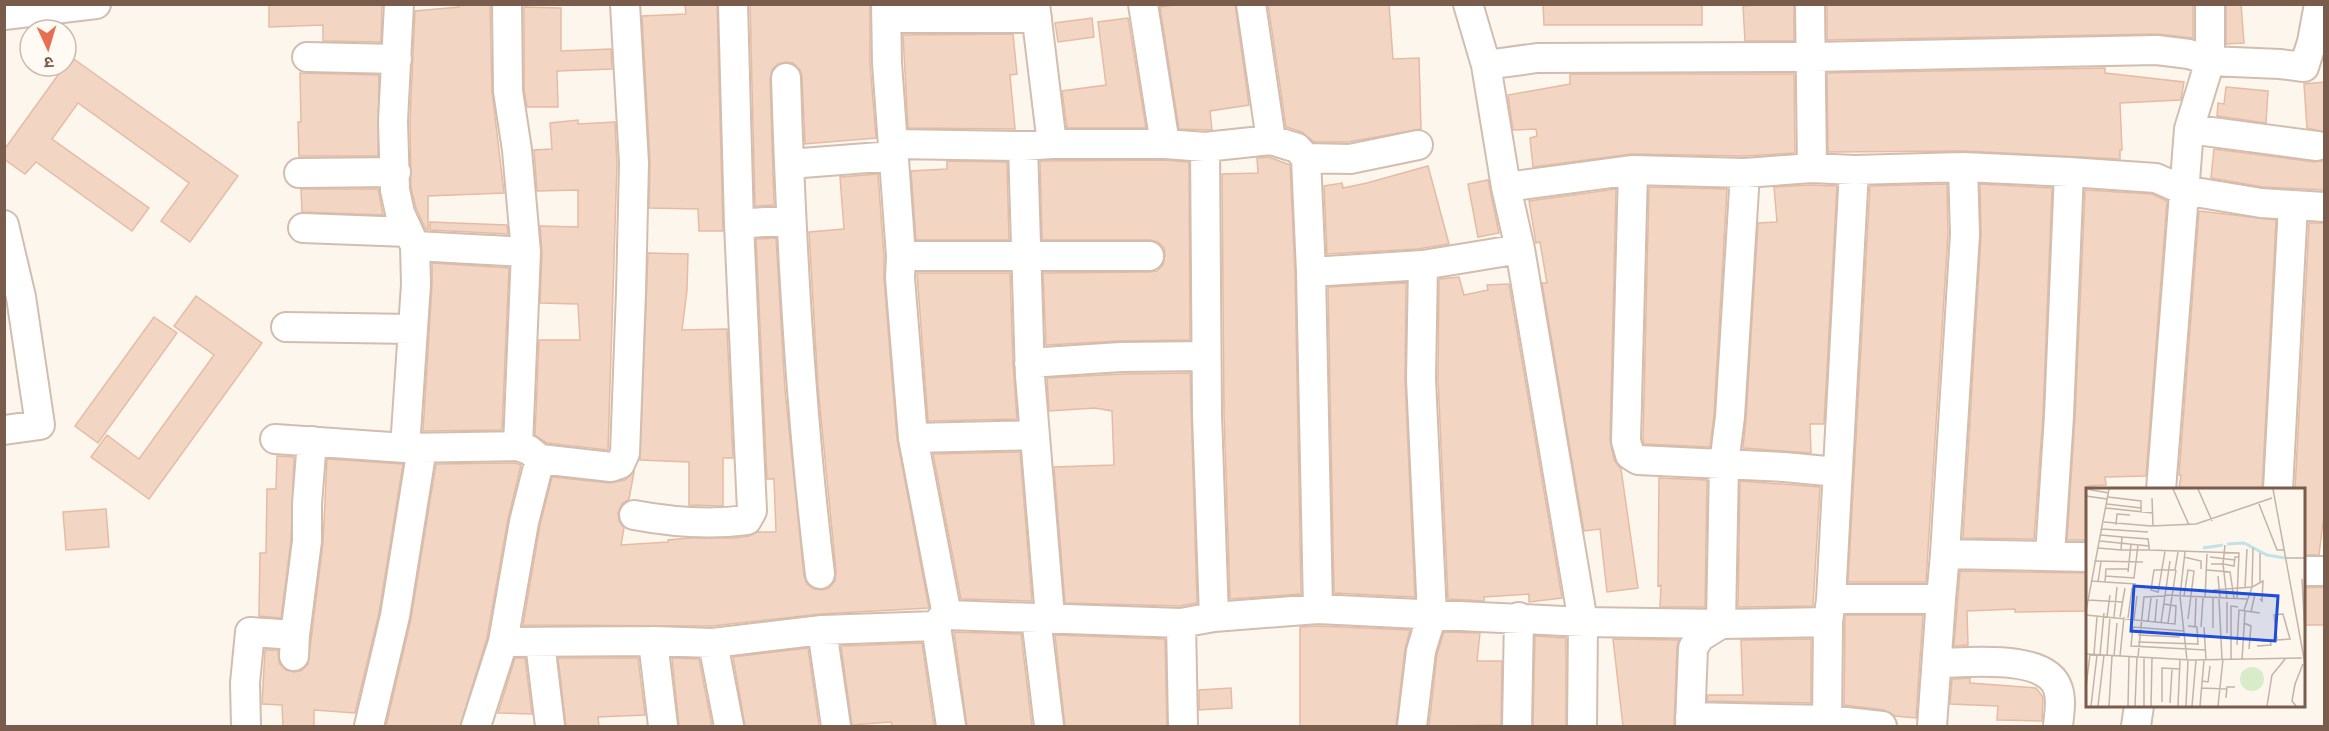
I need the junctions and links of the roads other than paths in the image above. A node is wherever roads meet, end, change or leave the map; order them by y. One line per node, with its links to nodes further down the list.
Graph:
1 (399, 4): 17 (street)
2 (507, 4): 50 (street)
3 (625, 4): 66 (street)
4 (733, 4): 45 (street)
5 (1143, 4): 24 (street)
6 (1251, 4): 22 (street)
7 (1468, 4): 19 (street)
8 (1810, 4): 16 (street)
9 (2210, 4): 18 (street)
10 (2319, 4): 18 (street)
11 (82, 5): 14 (street)
12 (886, 11): 13 (street); 29 (street)
13 (1036, 11): 23 (street)
14 (4, 15)
15 (307, 57): 17 (street)
16 (1812, 57): 18 (street); 19 (street); 32 (street)
17 (398, 59): 36 (street)
18 (2210, 61): 21 (street)
19 (1486, 65): 40 (street)
20 (786, 78): 31 (street)
21 (2188, 129): 27 (street); 41 (street)
22 (1271, 140): 28 (street); 30 (street)
23 (1052, 144): 24 (street); 26 (street)
24 (1165, 144): 28 (street)
25 (1418, 145): 30 (street)
26 (1023, 146): 29 (street); 53 (street)
27 (2317, 146)
28 (1205, 147): 58 (street)
29 (894, 150): 31 (street); 51 (street)
30 (1306, 158): 55 (street)
31 (789, 164): 44 (street)
32 (1812, 168): 35 (street); 39 (street)
33 (1963, 168): 35 (street); 37 (street); 72 (street)
34 (1633, 170): 39 (street); 40 (street); 67 (street)
35 (1854, 170): 68 (street)
36 (396, 172): 38 (street); 48 (street)
37 (2069, 172): 41 (street); 73 (street)
38 (299, 173)
39 (1745, 173): 67 (street)
40 (1506, 187): 49 (street)
41 (2183, 190): 42 (street); 69 (street)
42 (2293, 205): 43 (street); 70 (street)
43 (2325, 207)
44 (791, 220): 45 (street); 77 (street)
45 (739, 224): 71 (street)
46 (4, 225): 60 (street)
47 (303, 228): 48 (street)
48 (412, 239): 50 (street); 57 (street)
49 (1520, 249): 54 (street); 87 (street)
50 (526, 252): 66 (street)
51 (902, 256): 53 (street); 62 (street)
52 (1149, 256): 53 (street)
53 (1024, 257): 59 (street)
54 (1423, 266): 55 (street); 81 (street)
55 (1311, 272): 79 (street)
56 (286, 327): 57 (street)
57 (413, 329): 65 (street)
58 (1206, 356): 59 (street); 82 (street)
59 (1029, 363): 61 (street)
60 (4, 430)
61 (1034, 435): 62 (street); 84 (street)
62 (914, 438): 85 (street)
63 (275, 439): 64 (street)
64 (312, 441): 65 (street); 98 (street)
65 (413, 448): 66 (street); 99 (street)
66 (529, 453): 91 (street)
67 (1724, 464): 68 (street); 88 (street)
68 (1837, 472): 80 (street)
69 (2162, 488)
70 (2278, 488)
71 (634, 514)
72 (1945, 554): 73 (street); 78 (street)
73 (2050, 555): 74 (street)
74 (2086, 556)
75 (2305, 571): 76 (street)
76 (2325, 572)
77 (820, 574)
78 (1941, 599): 80 (street); 94 (street)
79 (1318, 609): 81 (street); 82 (street)
80 (1829, 610): 88 (street); 97 (street)
81 (1432, 615): 83 (street); 108 (street)
82 (1215, 617): 86 (street)
83 (1519, 617): 87 (street); 109 (street)
84 (1043, 618): 85 (street); 86 (street); 106 (street)
85 (942, 621): 89 (street); 105 (street)
86 (1181, 622): 107 (street)
87 (1583, 622): 88 (street); 110 (street)
88 (1721, 624): 96 (street)
89 (822, 630): 93 (street); 104 (street)
90 (653, 641): 92 (street); 93 (street); 102 (street)
91 (503, 642): 92 (street); 100 (street)
92 (540, 643): 101 (street)
93 (712, 643): 103 (street)
94 (1937, 663): 112 (street); 113 (street)
95 (2139, 707): 114 (street)
96 (1690, 722): 97 (street)
97 (1828, 723): 111 (street)
98 (246, 726)
99 (369, 726)
100 (476, 726)
101 (550, 726)
102 (663, 726)
103 (729, 726)
104 (836, 726)
105 (951, 726)
106 (1049, 726)
107 (1183, 726)
108 (1412, 726)
109 (1517, 726)
110 (1582, 726)
111 (1882, 726)
112 (1932, 726)
113 (2058, 726)
114 (2136, 726)

